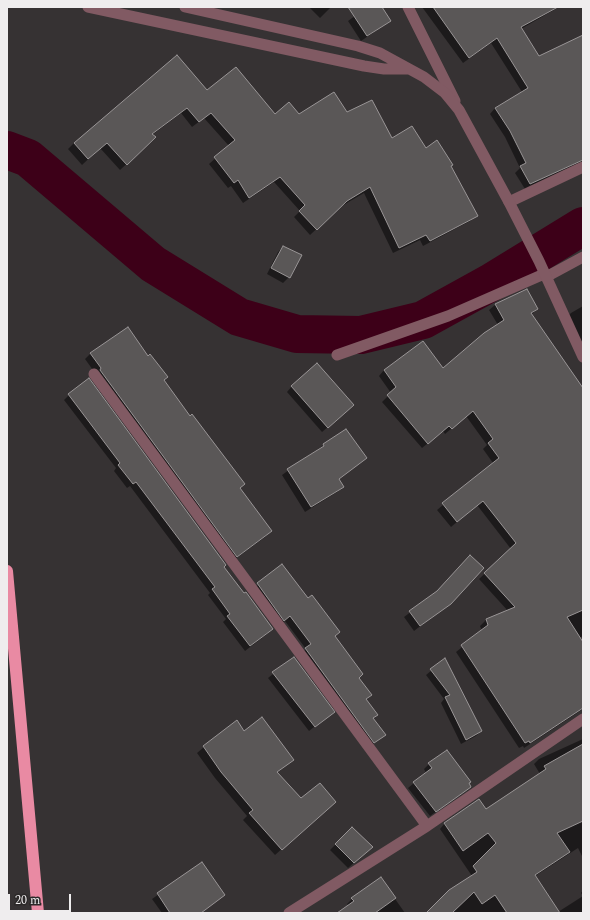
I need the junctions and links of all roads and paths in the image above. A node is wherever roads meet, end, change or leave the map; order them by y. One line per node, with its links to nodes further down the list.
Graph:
1 (88, 7): 4 (street)
2 (185, 7): 4 (street)
3 (408, 7): 5 (street)
4 (407, 69): 5 (street)
5 (459, 110): 7 (street)
6 (583, 167): 7 (street)
7 (510, 205): 9 (street)
8 (583, 257): 9 (street)
9 (545, 276): 10 (street); 11 (street)
10 (337, 355)
11 (583, 357)
12 (94, 374): 15 (street)
13 (7, 571): 16 (highway)
14 (583, 719): 15 (street)
15 (427, 826): 17 (street)
16 (38, 913)
17 (289, 913)

